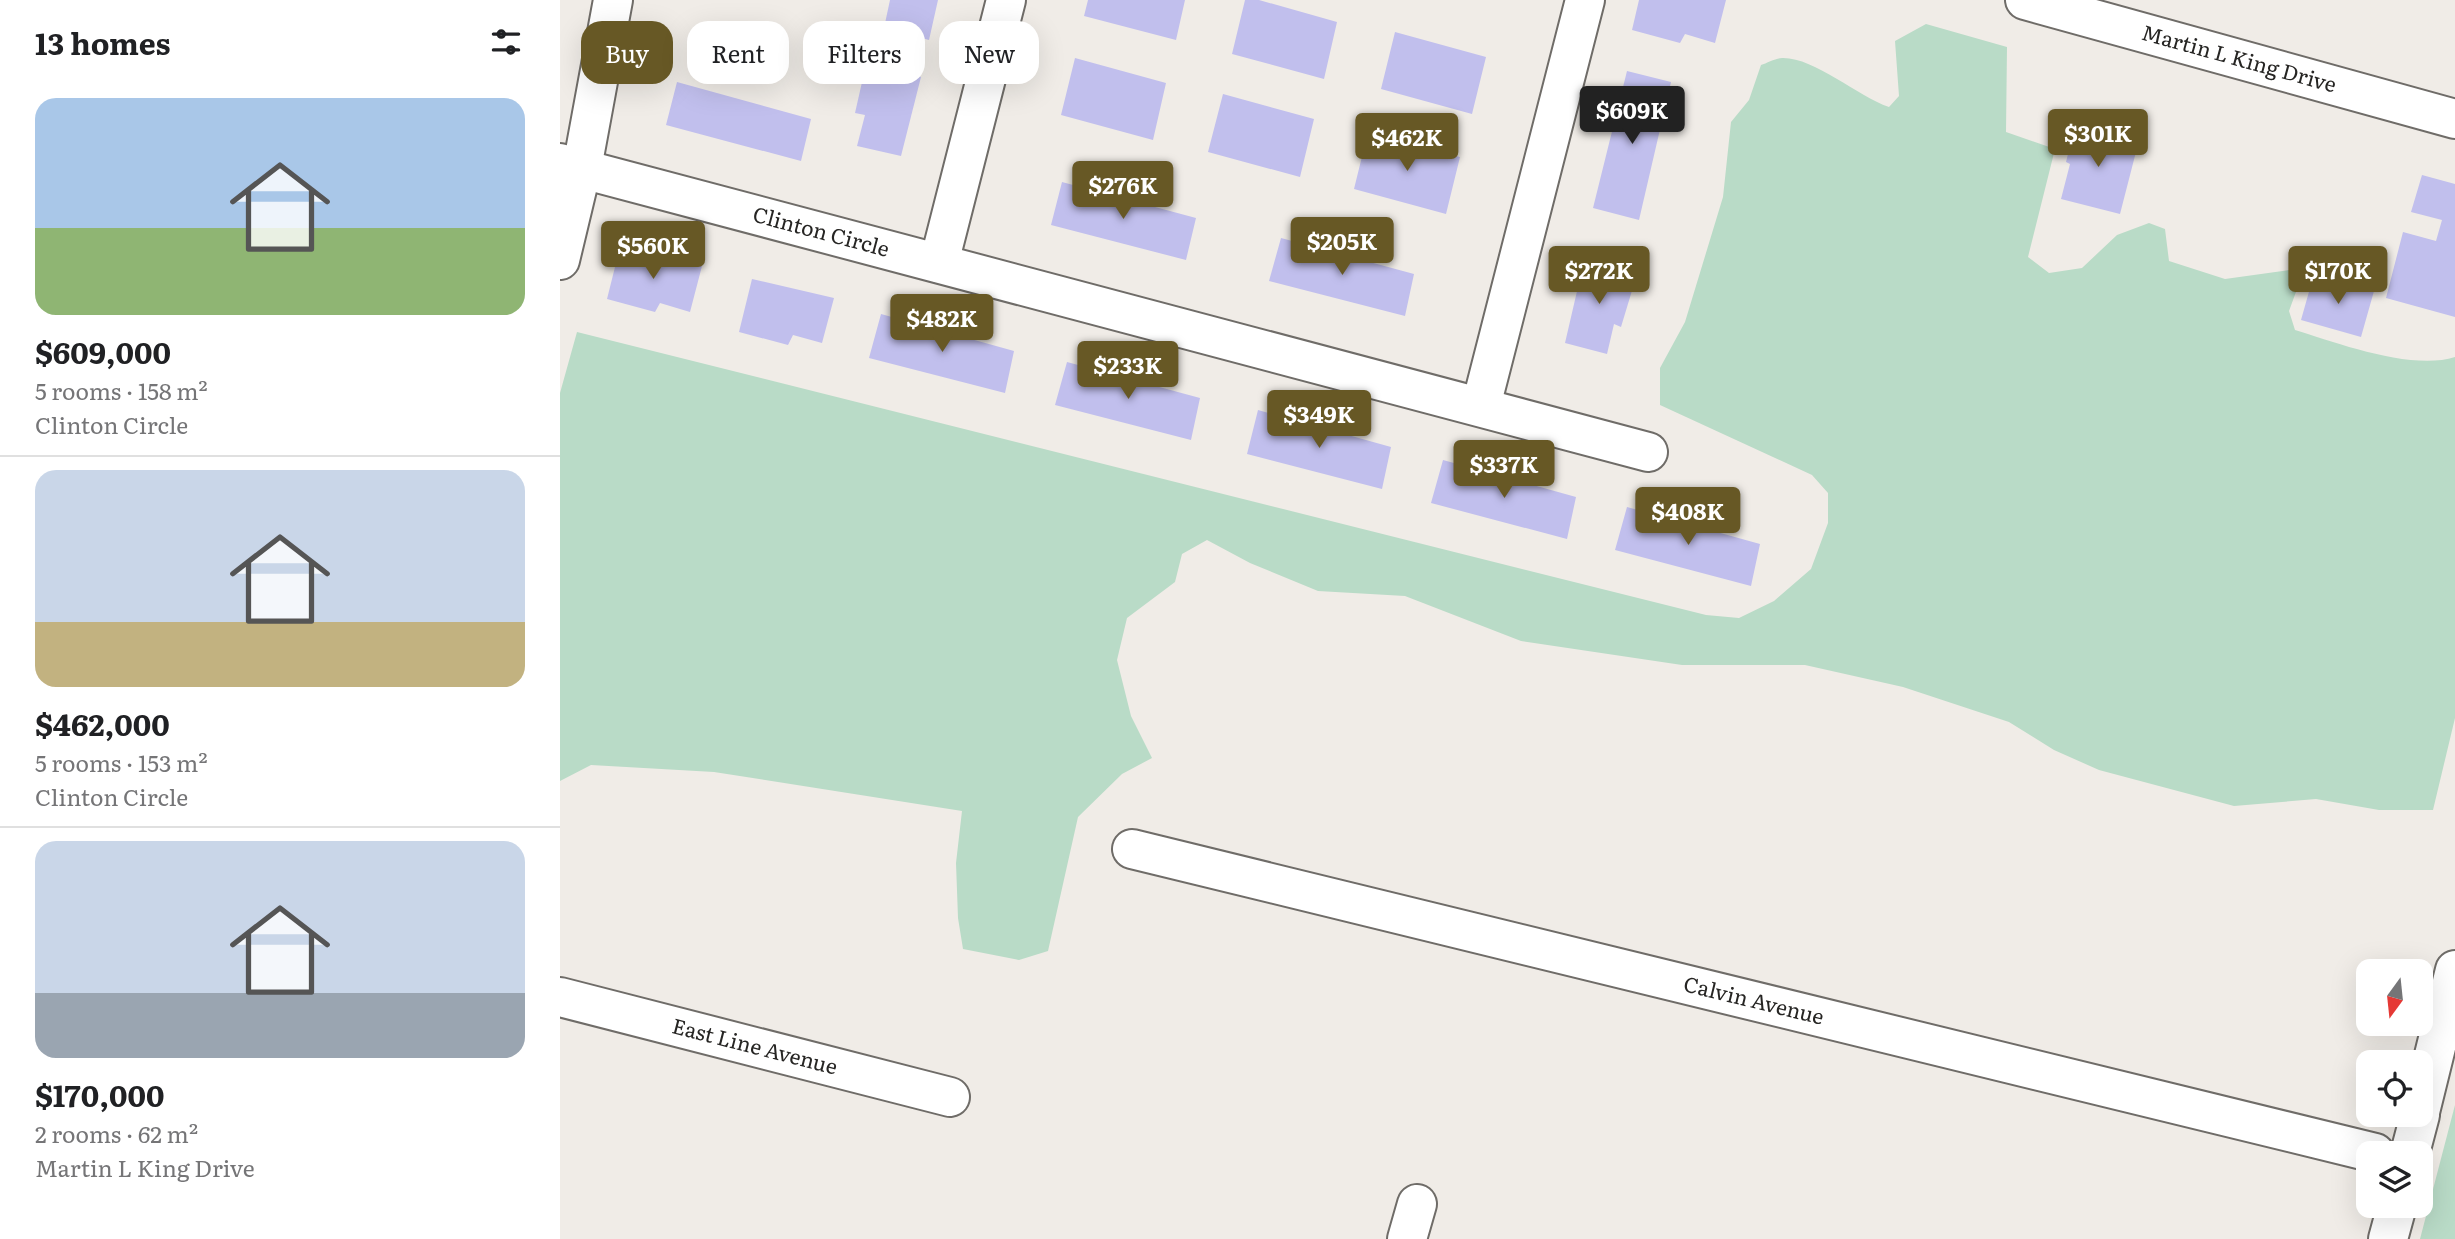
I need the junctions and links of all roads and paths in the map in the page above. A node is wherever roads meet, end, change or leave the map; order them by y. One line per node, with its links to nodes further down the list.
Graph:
1 (613, 0): 6 (street)
2 (1006, 0): 8 (street)
3 (1586, 0): 9 (street)
4 (2025, 0): 5 (street, Martin L King Drive)
5 (2455, 119)
6 (571, 166): 7 (street); 8 (street, Clinton Circle)
7 (560, 260)
8 (939, 263): 9 (street, Clinton Circle)
9 (1481, 407): 10 (street, Clinton Circle)
10 (1648, 452)
11 (1132, 849): 16 (street, Calvin Avenue)
12 (2455, 970): 14 (street)
13 (560, 997): 15 (street, East Line Avenue)
14 (2433, 1060)
15 (950, 1097)
16 (2356, 1148)
17 (2394, 1218): 18 (street)
18 (2388, 1239)

